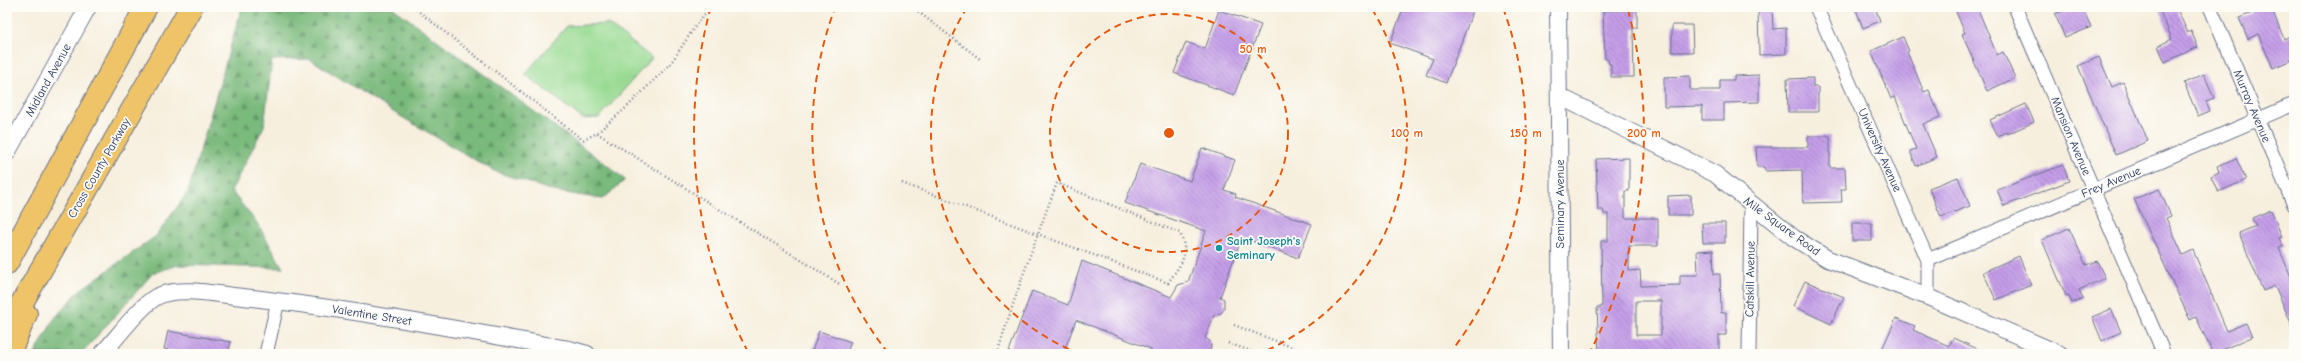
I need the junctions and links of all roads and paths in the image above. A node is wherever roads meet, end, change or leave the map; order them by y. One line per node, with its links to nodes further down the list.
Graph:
1 (88, 7): 16 (street, Midland Avenue)
2 (146, 7): 17 (highway)
3 (191, 7): 24 (highway, Cross County Parkway)
4 (413, 7): 15 (path)
5 (711, 7): 15 (path)
6 (912, 7): 11 (path)
7 (1558, 7): 12 (street, Seminary Avenue)
8 (1816, 7): 25 (street, University Avenue)
9 (2015, 7): 19 (street, Mansion Avenue)
10 (2210, 7): 14 (street, Murray Avenue)
11 (980, 59)
12 (1559, 96): 20 (street, Mile Square Road); 40 (street, Seminary Avenue)
13 (2294, 104): 14 (street, Frey Avenue)
14 (2258, 120): 19 (street, Frey Avenue); 21 (street, Murray Avenue)
15 (597, 134): 27 (path)
16 (7, 153)
17 (62, 162): 23 (highway); 26 (highway)
18 (902, 183): 22 (path)
19 (2094, 189): 25 (street, Frey Avenue); 43 (street, Mansion Avenue)
20 (1751, 204): 28 (street, Mile Square Road); 41 (street, Catskill Avenue)
21 (2294, 205)
22 (1037, 235): 22 (path); 37 (path)
23 (7, 240)
24 (54, 246): 31 (highway, Cross County Parkway); 33 (highway)
25 (1928, 260): 28 (street, University Avenue)
26 (7, 263)
27 (840, 285)
28 (1928, 297): 42 (street, Mile Square Road)
29 (278, 301): 34 (street, Valentine Street); 35 (street); 36 (street, Valentine Street)
30 (1234, 325): 39 (path)
31 (7, 329)
32 (1228, 343): 38 (path)
33 (9, 354)
34 (102, 354)
35 (266, 354)
36 (587, 354)
37 (997, 354)
38 (1259, 354)
39 (1310, 354)
40 (1561, 354)
41 (1748, 354)
42 (2060, 354)
43 (2164, 354)

